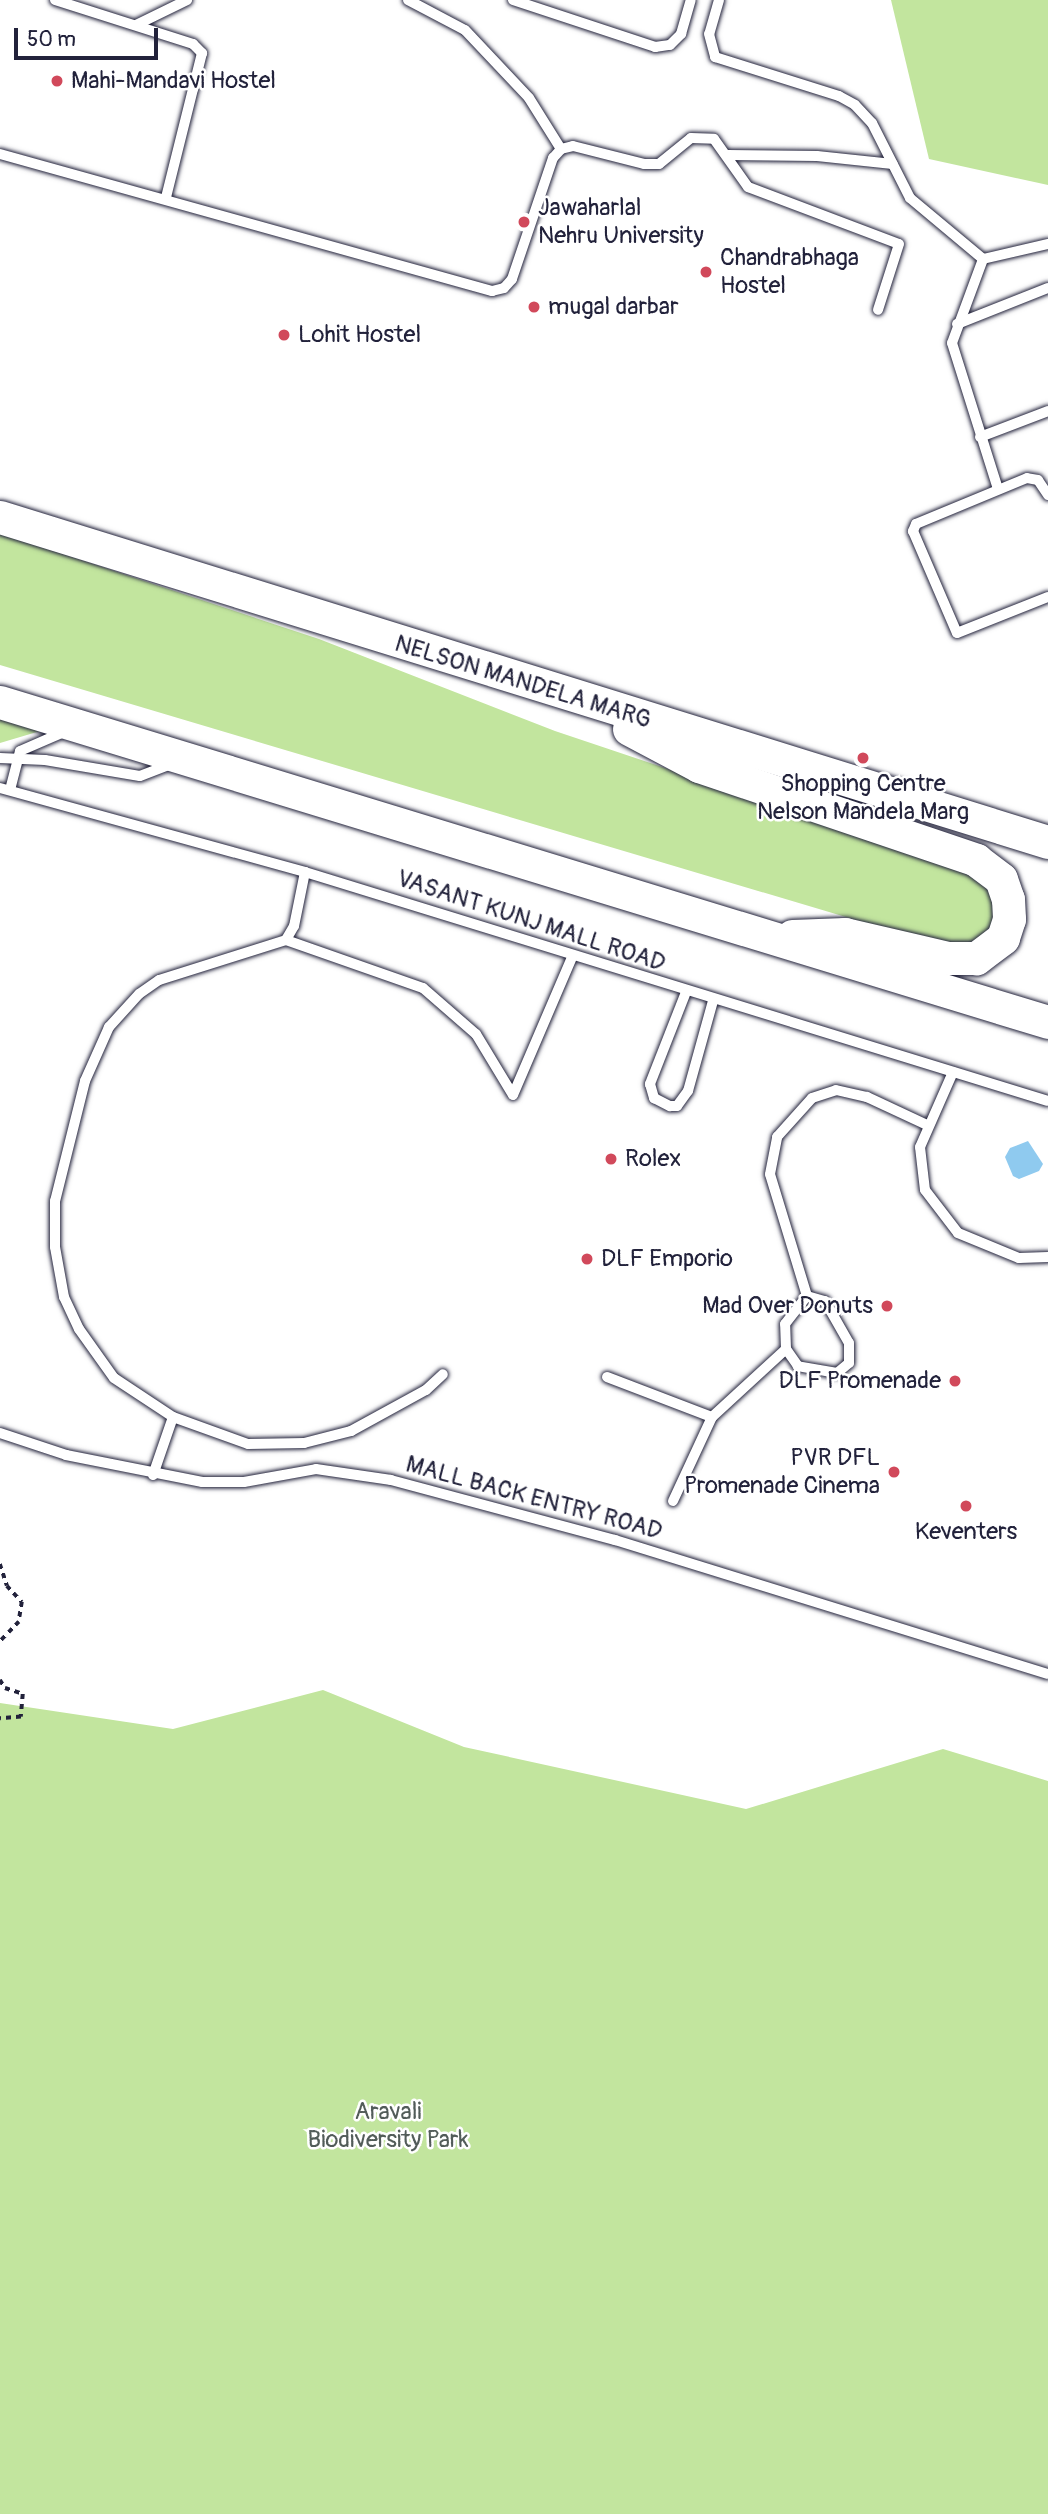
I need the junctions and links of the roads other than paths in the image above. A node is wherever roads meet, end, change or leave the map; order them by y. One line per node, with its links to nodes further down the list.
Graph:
1 (55, 0): 7 (lane)
2 (187, 0): 7 (lane)
3 (408, 0): 8 (lane)
4 (513, 0): 5 (lane)
5 (691, 0)
6 (719, 0): 11 (lane)
7 (136, 25): 12 (lane)
8 (561, 149): 10 (lane); 12 (lane)
9 (0, 154): 12 (lane)
10 (728, 155): 11 (lane); 16 (lane)
11 (893, 164): 14 (lane)
12 (166, 197)
13 (1048, 244): 14 (lane)
14 (983, 259): 17 (lane)
15 (1048, 288): 17 (lane)
16 (878, 310)
17 (957, 324): 19 (lane)
18 (1048, 411): 19 (lane)
19 (981, 437): 20 (lane)
20 (999, 489): 21 (lane); 23 (lane)
21 (1048, 495)
22 (0, 517): 25 (main road, NELSON MANDELA MARG)
23 (1048, 597)
24 (0, 702): 26 (main road)
25 (592, 704): 31 (main road, NELSON MANDELA MARG); 33 (main road)
26 (77, 726): 28 (lane); 29 (main road)
27 (0, 758): 28 (lane)
28 (15, 758): 29 (lane); 30 (lane)
29 (182, 758): 33 (main road)
30 (5, 789): 32 (lane, VASANT KUNJ MALL ROAD)
31 (1048, 842)
32 (305, 872): 34 (lane); 35 (lane, VASANT KUNJ MALL ROAD)
33 (768, 937): 38 (main road)
34 (286, 940): 35 (lane); 47 (lane)
35 (573, 955): 36 (lane, VASANT KUNJ MALL ROAD)
36 (686, 992): 37 (lane, VASANT KUNJ MALL ROAD); 37 (lane)
37 (713, 1001): 39 (lane, VASANT KUNJ MALL ROAD)
38 (1048, 1022)
39 (953, 1072): 40 (lane, VASANT KUNJ MALL ROAD); 41 (lane)
40 (1048, 1101)
41 (927, 1125): 42 (lane); 43 (lane)
42 (1048, 1257)
43 (807, 1296): 44 (lane); 44 (lane)
44 (786, 1349): 48 (lane)
45 (443, 1374): 47 (lane)
46 (607, 1377): 48 (lane)
47 (173, 1417): 50 (lane)
48 (712, 1417): 51 (lane)
49 (0, 1433): 50 (lane, MALL BACK ENTRY ROAD)
50 (153, 1475): 52 (lane, MALL BACK ENTRY ROAD)
51 (673, 1501)
52 (1048, 1674)

